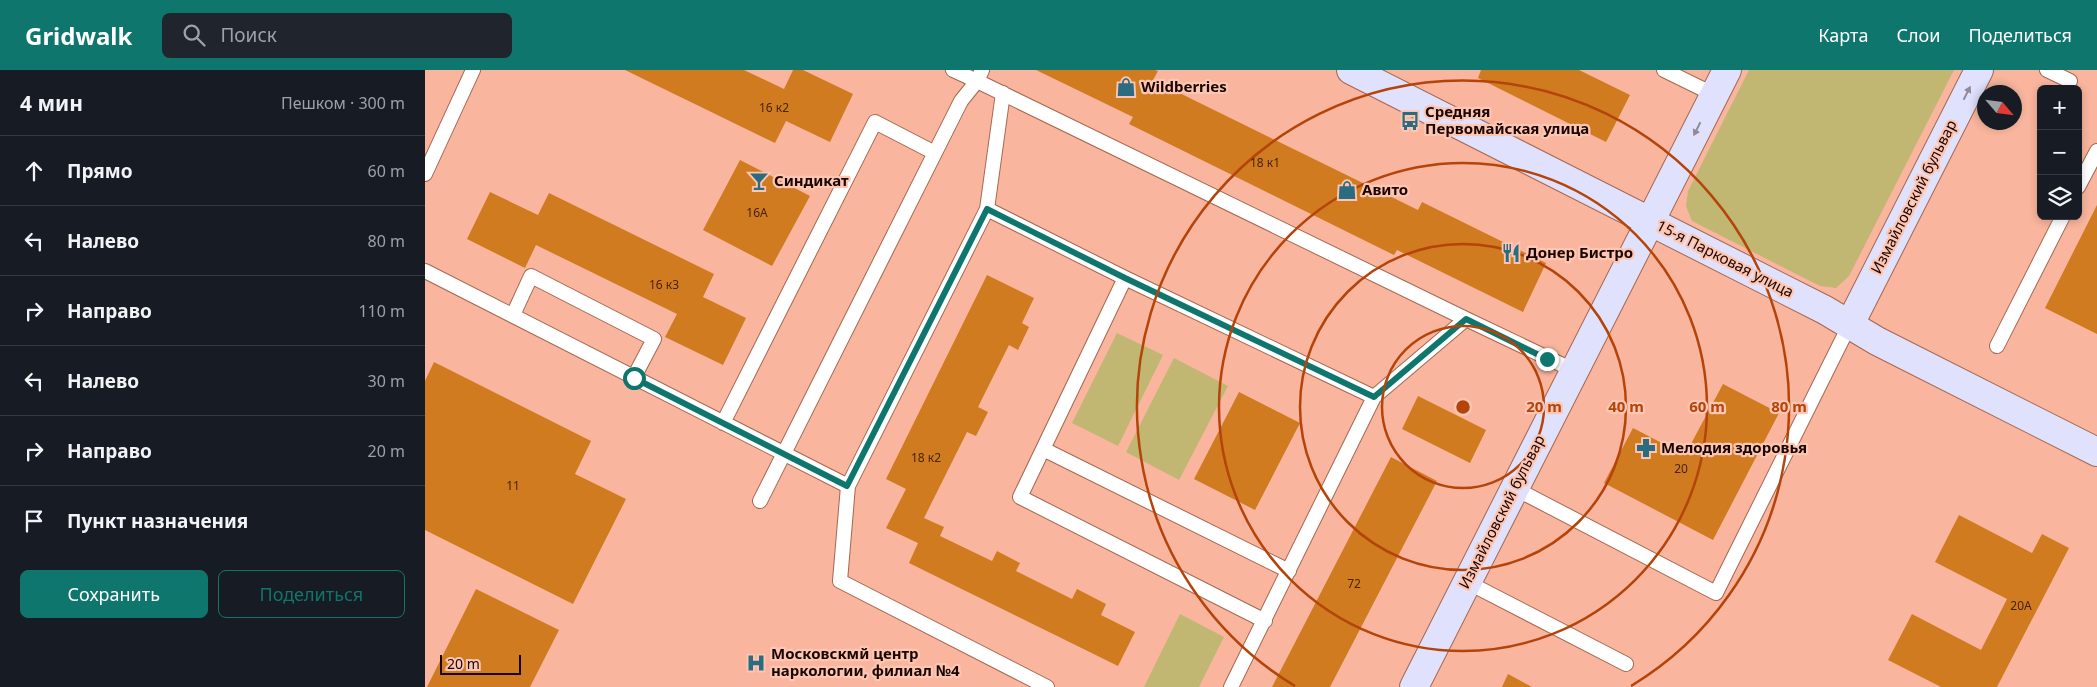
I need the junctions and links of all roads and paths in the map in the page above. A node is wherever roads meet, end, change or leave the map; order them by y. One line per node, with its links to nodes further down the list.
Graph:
1 (473, 70): 14 (lane)
2 (953, 70): 8 (lane)
3 (1351, 70): 18 (street, 15-я Парковая улица)
4 (1664, 70): 11 (lane)
5 (1727, 70): 11 (street, Измайловский бульвар)
6 (1979, 70): 23 (street, Измайловский бульвар, one-way to 6)
7 (2047, 70): 9 (lane)
8 (980, 76): 10 (lane); 13 (lane)
9 (2070, 81)
10 (1003, 94): 16 (lane); 22 (lane)
11 (1715, 95): 18 (street, Измайловский бульвар, one-way to 18)
12 (2097, 151): 15 (lane)
13 (935, 153): 28 (lane); 31 (lane)
14 (425, 174)
15 (2082, 179)
16 (987, 209): 20 (lane); 32 (lane)
17 (2061, 220): 24 (lane)
18 (1650, 222): 23 (street, 15-я Парковая улица); 25 (street, Измайловский бульвар)
19 (425, 271): 21 (lane)
20 (1125, 278): 27 (lane); 29 (lane)
21 (513, 315): 26 (lane); 26 (lane)
22 (1466, 319): 25 (lane); 27 (lane)
23 (1850, 324): 30 (street, 15-я Парковая улица); 33 (lane)
24 (1997, 346)
25 (1573, 370): 33 (street, Измайловский бульвар)
26 (634, 378): 28 (lane)
27 (1374, 397): 35 (lane)
28 (723, 423): 31 (lane)
29 (1043, 449): 35 (lane); 37 (lane)
30 (2097, 452)
31 (784, 454): 32 (lane); 34 (lane)
32 (847, 486): 39 (lane)
33 (1514, 488): 36 (street, Измайловский бульвар)
34 (760, 501)
35 (1289, 571): 37 (lane)
36 (1467, 582): 38 (lane); 41 (street, Измайловский бульвар)
37 (1265, 621): 40 (lane)
38 (1626, 664)
39 (1047, 687)
40 (1231, 687)
41 (1414, 687)

